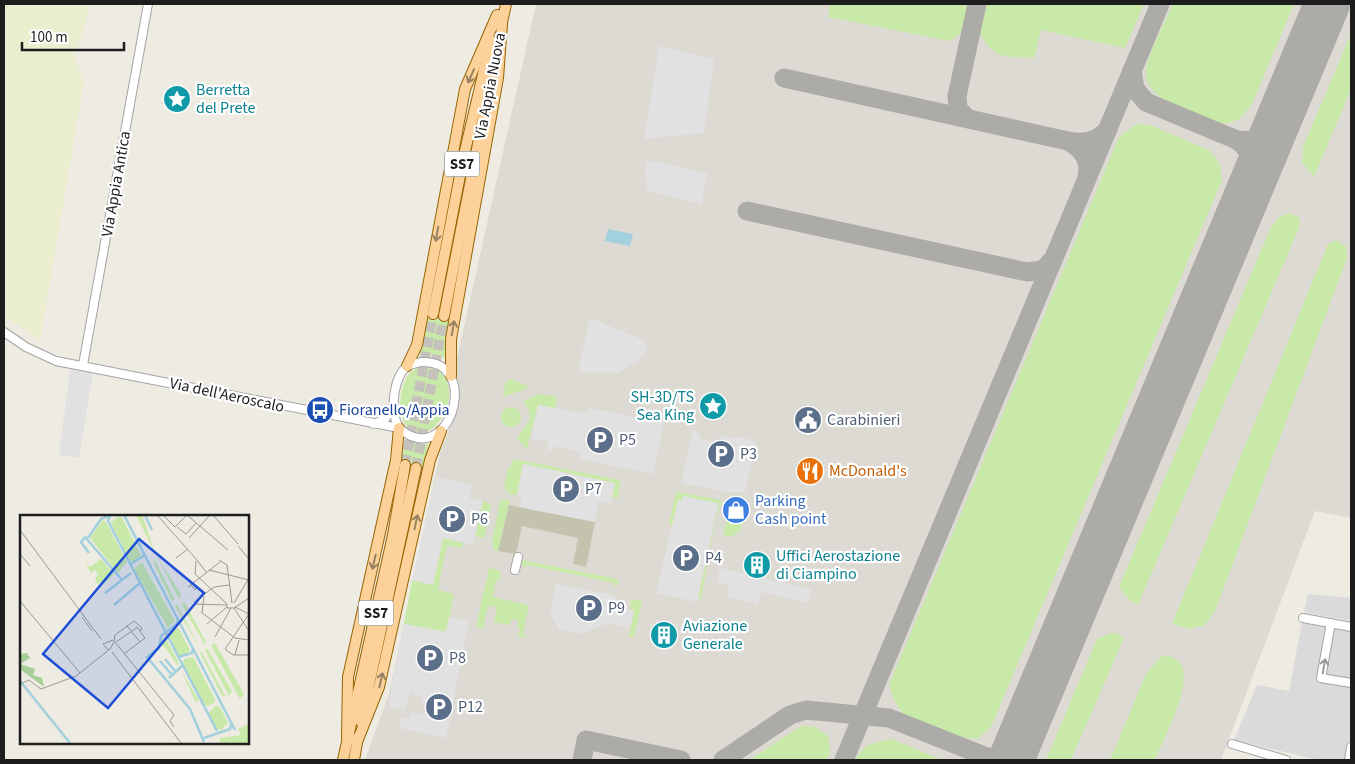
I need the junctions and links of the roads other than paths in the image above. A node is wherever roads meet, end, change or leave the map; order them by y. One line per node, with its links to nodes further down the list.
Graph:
1 (148, 4): 7 (street, Via Appia Antica)
2 (499, 4): 4 (main road, Via Appia Nuova / SS7)
3 (506, 4): 4 (main road, Via Appia Nuova / SS7)
4 (500, 20): 5 (main road, Via Appia Nuova / SS7); 8 (main road, one-way to 8); 9 (main road, one-way to 4)
5 (439, 315)
6 (4, 332): 7 (street, Via dell'Aeroscalo)
7 (83, 365): 11 (street, Via dell'Aeroscalo)
8 (407, 366): 9 (street); 10 (street)
9 (451, 376): 13 (street)
10 (394, 405): 11 (street); 12 (street)
11 (371, 424): 12 (street, Via dell'Aeroscalo)
12 (399, 428): 13 (street); 22 (main road, one-way to 22)
13 (441, 430): 22 (main road, one-way to 13)
14 (405, 465): 22 (main road, SS7)
15 (416, 468): 22 (main road, SS7)
16 (518, 557): 17 (street)
17 (515, 570)
18 (1303, 618): 19 (street)
19 (1331, 624): 20 (street); 21 (street, one-way to 19)
20 (1351, 627)
21 (1351, 684)
22 (352, 740): 25 (main road, SS7); 26 (main road, SS7)
23 (1232, 744): 27 (street)
24 (1351, 747): 28 (street)
25 (343, 760)
26 (354, 760)
27 (1286, 760)
28 (1349, 760)

